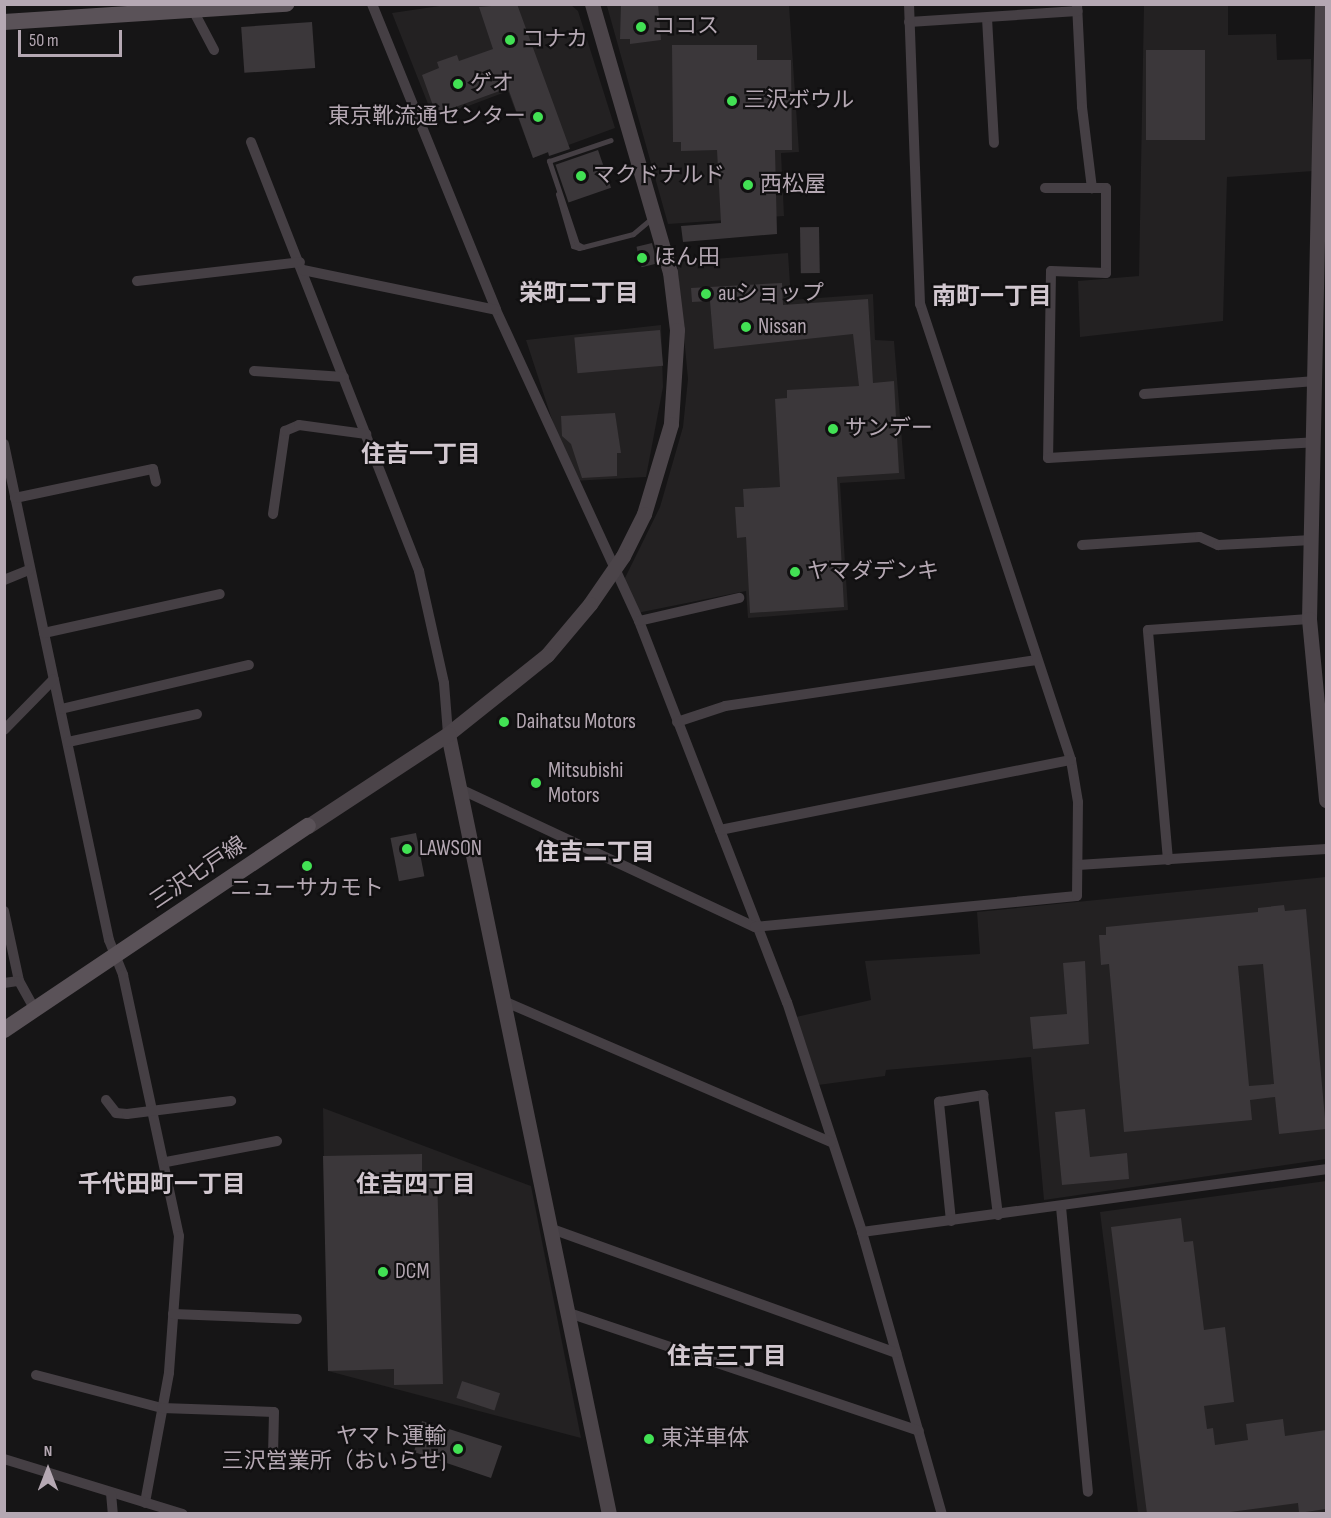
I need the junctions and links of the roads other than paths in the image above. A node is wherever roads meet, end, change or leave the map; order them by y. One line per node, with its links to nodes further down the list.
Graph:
1 (286, 4): 7 (main road)
2 (372, 4): 21 (street)
3 (592, 4): 17 (street)
4 (909, 4): 10 (street)
5 (1322, 4): 18 (street)
6 (1078, 8): 8 (street); 16 (street)
7 (194, 12): 9 (main road); 11 (street)
8 (987, 18): 10 (street); 14 (street)
9 (4, 22)
10 (909, 22): 44 (street)
11 (214, 50)
12 (611, 140): 17 (lane)
13 (251, 142): 19 (street)
14 (994, 143)
15 (1045, 188): 16 (street)
16 (1092, 188): 29 (street)
17 (654, 217): 36 (street)
18 (1323, 241): 22 (street)
19 (301, 266): 20 (street); 21 (street); 24 (street)
20 (137, 281)
21 (495, 310): 36 (street)
22 (1322, 334): 25 (street)
23 (254, 371): 24 (street)
24 (344, 377): 28 (street)
25 (1316, 381): 26 (street); 27 (street)
26 (1144, 394)
27 (1321, 411): 29 (street)
28 (366, 434): 33 (street); 51 (street)
29 (1315, 442): 34 (street)
30 (4, 444): 32 (street)
31 (156, 482): 32 (street)
32 (11, 493): 37 (street)
33 (273, 514)
34 (1312, 540): 35 (street); 41 (street)
35 (1082, 545)
36 (614, 568): 42 (street); 51 (street)
37 (29, 570): 38 (street); 43 (street)
38 (4, 580)
39 (220, 594): 43 (street)
40 (740, 598): 42 (street)
41 (1309, 619): 55 (street); 59 (street)
42 (639, 621): 49 (street)
43 (44, 633): 46 (street)
44 (1037, 660): 49 (street); 53 (street)
45 (249, 665): 47 (street)
46 (54, 679): 47 (street); 50 (street)
47 (61, 709): 52 (street)
48 (197, 714): 52 (street)
49 (677, 722): 57 (street)
50 (4, 730)
51 (448, 734): 54 (street); 56 (street)
52 (68, 742): 63 (street)
53 (1071, 760): 57 (street); 60 (street)
54 (458, 788): 62 (street); 66 (street)
55 (1326, 800)
56 (308, 826): 63 (main road, 三沢七戸線)
57 (720, 830): 62 (street)
58 (1326, 849): 59 (street)
59 (1168, 860): 60 (street)
60 (1078, 866): 62 (street)
61 (4, 911): 64 (street)
62 (755, 927): 73 (street)
63 (114, 958): 67 (main road, 三沢七戸線); 71 (street)
64 (19, 981): 65 (street); 67 (street)
65 (4, 983)
66 (501, 1000): 73 (street); 79 (street)
67 (35, 1010): 68 (main road, 三沢七戸線)
68 (4, 1030)
69 (106, 1100): 71 (street)
70 (231, 1101): 71 (street)
71 (153, 1111): 74 (street)
72 (277, 1141): 74 (street)
73 (831, 1142): 80 (street)
74 (166, 1162): 82 (street)
75 (1326, 1169): 76 (street)
76 (1061, 1207): 77 (street); 91 (street)
77 (998, 1215): 78 (street); 78 (street)
78 (951, 1221): 80 (street)
79 (552, 1229): 81 (street); 84 (street)
80 (862, 1232): 84 (street)
81 (568, 1313): 87 (street); 95 (street)
82 (173, 1314): 83 (street); 86 (street)
83 (297, 1319)
84 (896, 1353): 87 (street)
85 (36, 1375): 86 (street)
86 (162, 1408): 88 (street); 92 (street)
87 (919, 1431): 96 (street)
88 (273, 1455)
89 (4, 1459): 90 (street)
90 (111, 1492): 92 (street); 93 (street)
91 (1088, 1492)
92 (145, 1503): 94 (street)
93 (113, 1514)
94 (183, 1514)
95 (609, 1514)
96 (942, 1514)

